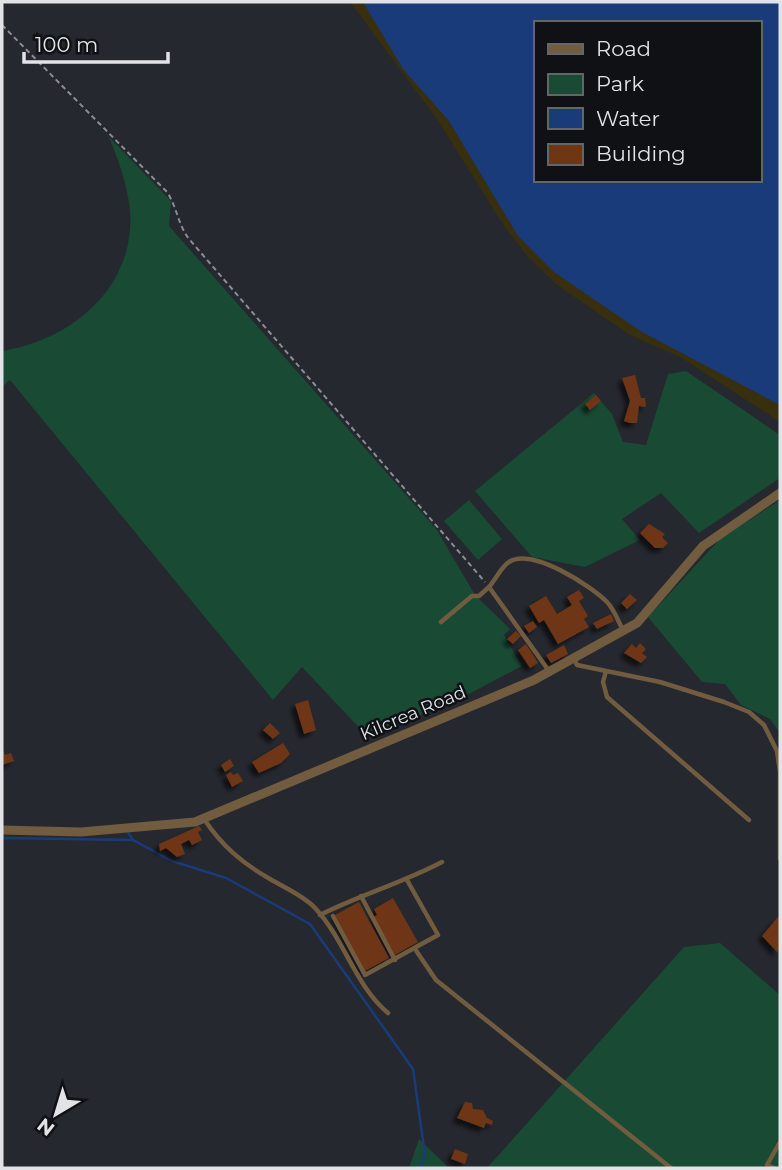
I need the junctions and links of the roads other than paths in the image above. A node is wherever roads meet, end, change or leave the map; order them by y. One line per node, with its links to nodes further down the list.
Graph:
1 (780, 493): 4 (street, Kilcrea Road)
2 (489, 587): 3 (lane); 4 (lane); 6 (lane)
3 (441, 622)
4 (623, 631): 5 (street, Kilcrea Road)
5 (573, 658): 6 (street, Kilcrea Road); 7 (lane)
6 (550, 671): 8 (street, Kilcrea Road)
7 (606, 671): 9 (lane); 11 (lane)
8 (203, 818): 10 (street, Kilcrea Road); 15 (lane)
9 (749, 820)
10 (2, 830)
11 (780, 859)
12 (442, 862): 13 (lane)
13 (407, 880): 14 (lane); 17 (lane)
14 (360, 895): 15 (lane); 18 (lane)
15 (320, 915): 19 (lane)
16 (333, 916): 18 (lane)
17 (415, 949): 18 (lane); 21 (lane)
18 (395, 960)
19 (388, 1013)
20 (780, 1142): 22 (lane)
21 (671, 1168)
22 (774, 1168)

